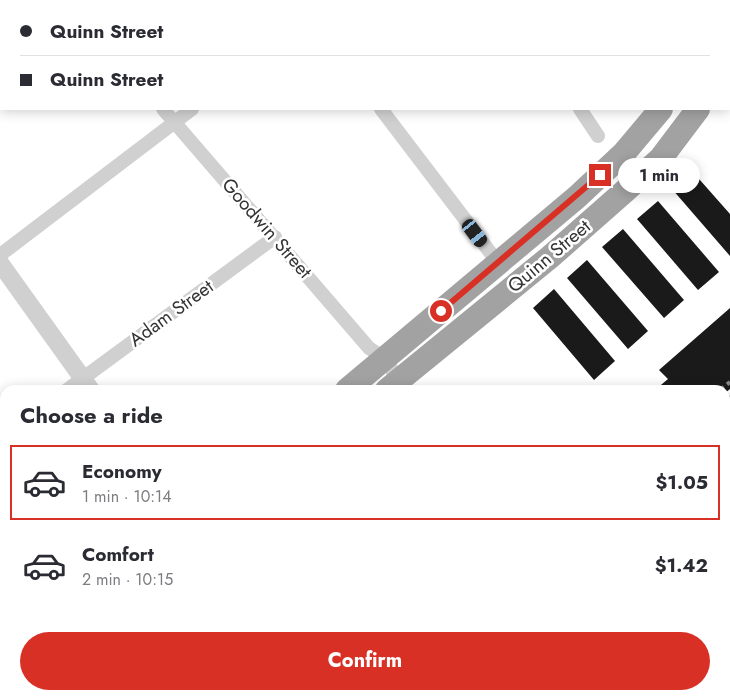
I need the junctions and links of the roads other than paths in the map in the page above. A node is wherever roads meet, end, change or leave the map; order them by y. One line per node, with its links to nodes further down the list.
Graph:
1 (164, 110): 7 (street, Goodwin Street)
2 (191, 110): 7 (street)
3 (382, 110): 12 (street)
4 (581, 110): 8 (street)
5 (660, 110): 12 (highway, Quinn Street)
6 (697, 110): 17 (highway, Quinn Street)
7 (175, 121): 9 (street, Goodwin Street); 10 (street)
8 (598, 136)
9 (276, 237): 13 (street, Goodwin Street); 15 (street, Adam Street)
10 (0, 255)
11 (0, 263): 15 (street)
12 (498, 264): 13 (highway, Quinn Street)
13 (376, 353): 14 (highway, Quinn Street); 16 (street, Goodwin Street)
14 (371, 382)
15 (87, 384)
16 (395, 385)
17 (397, 385)

